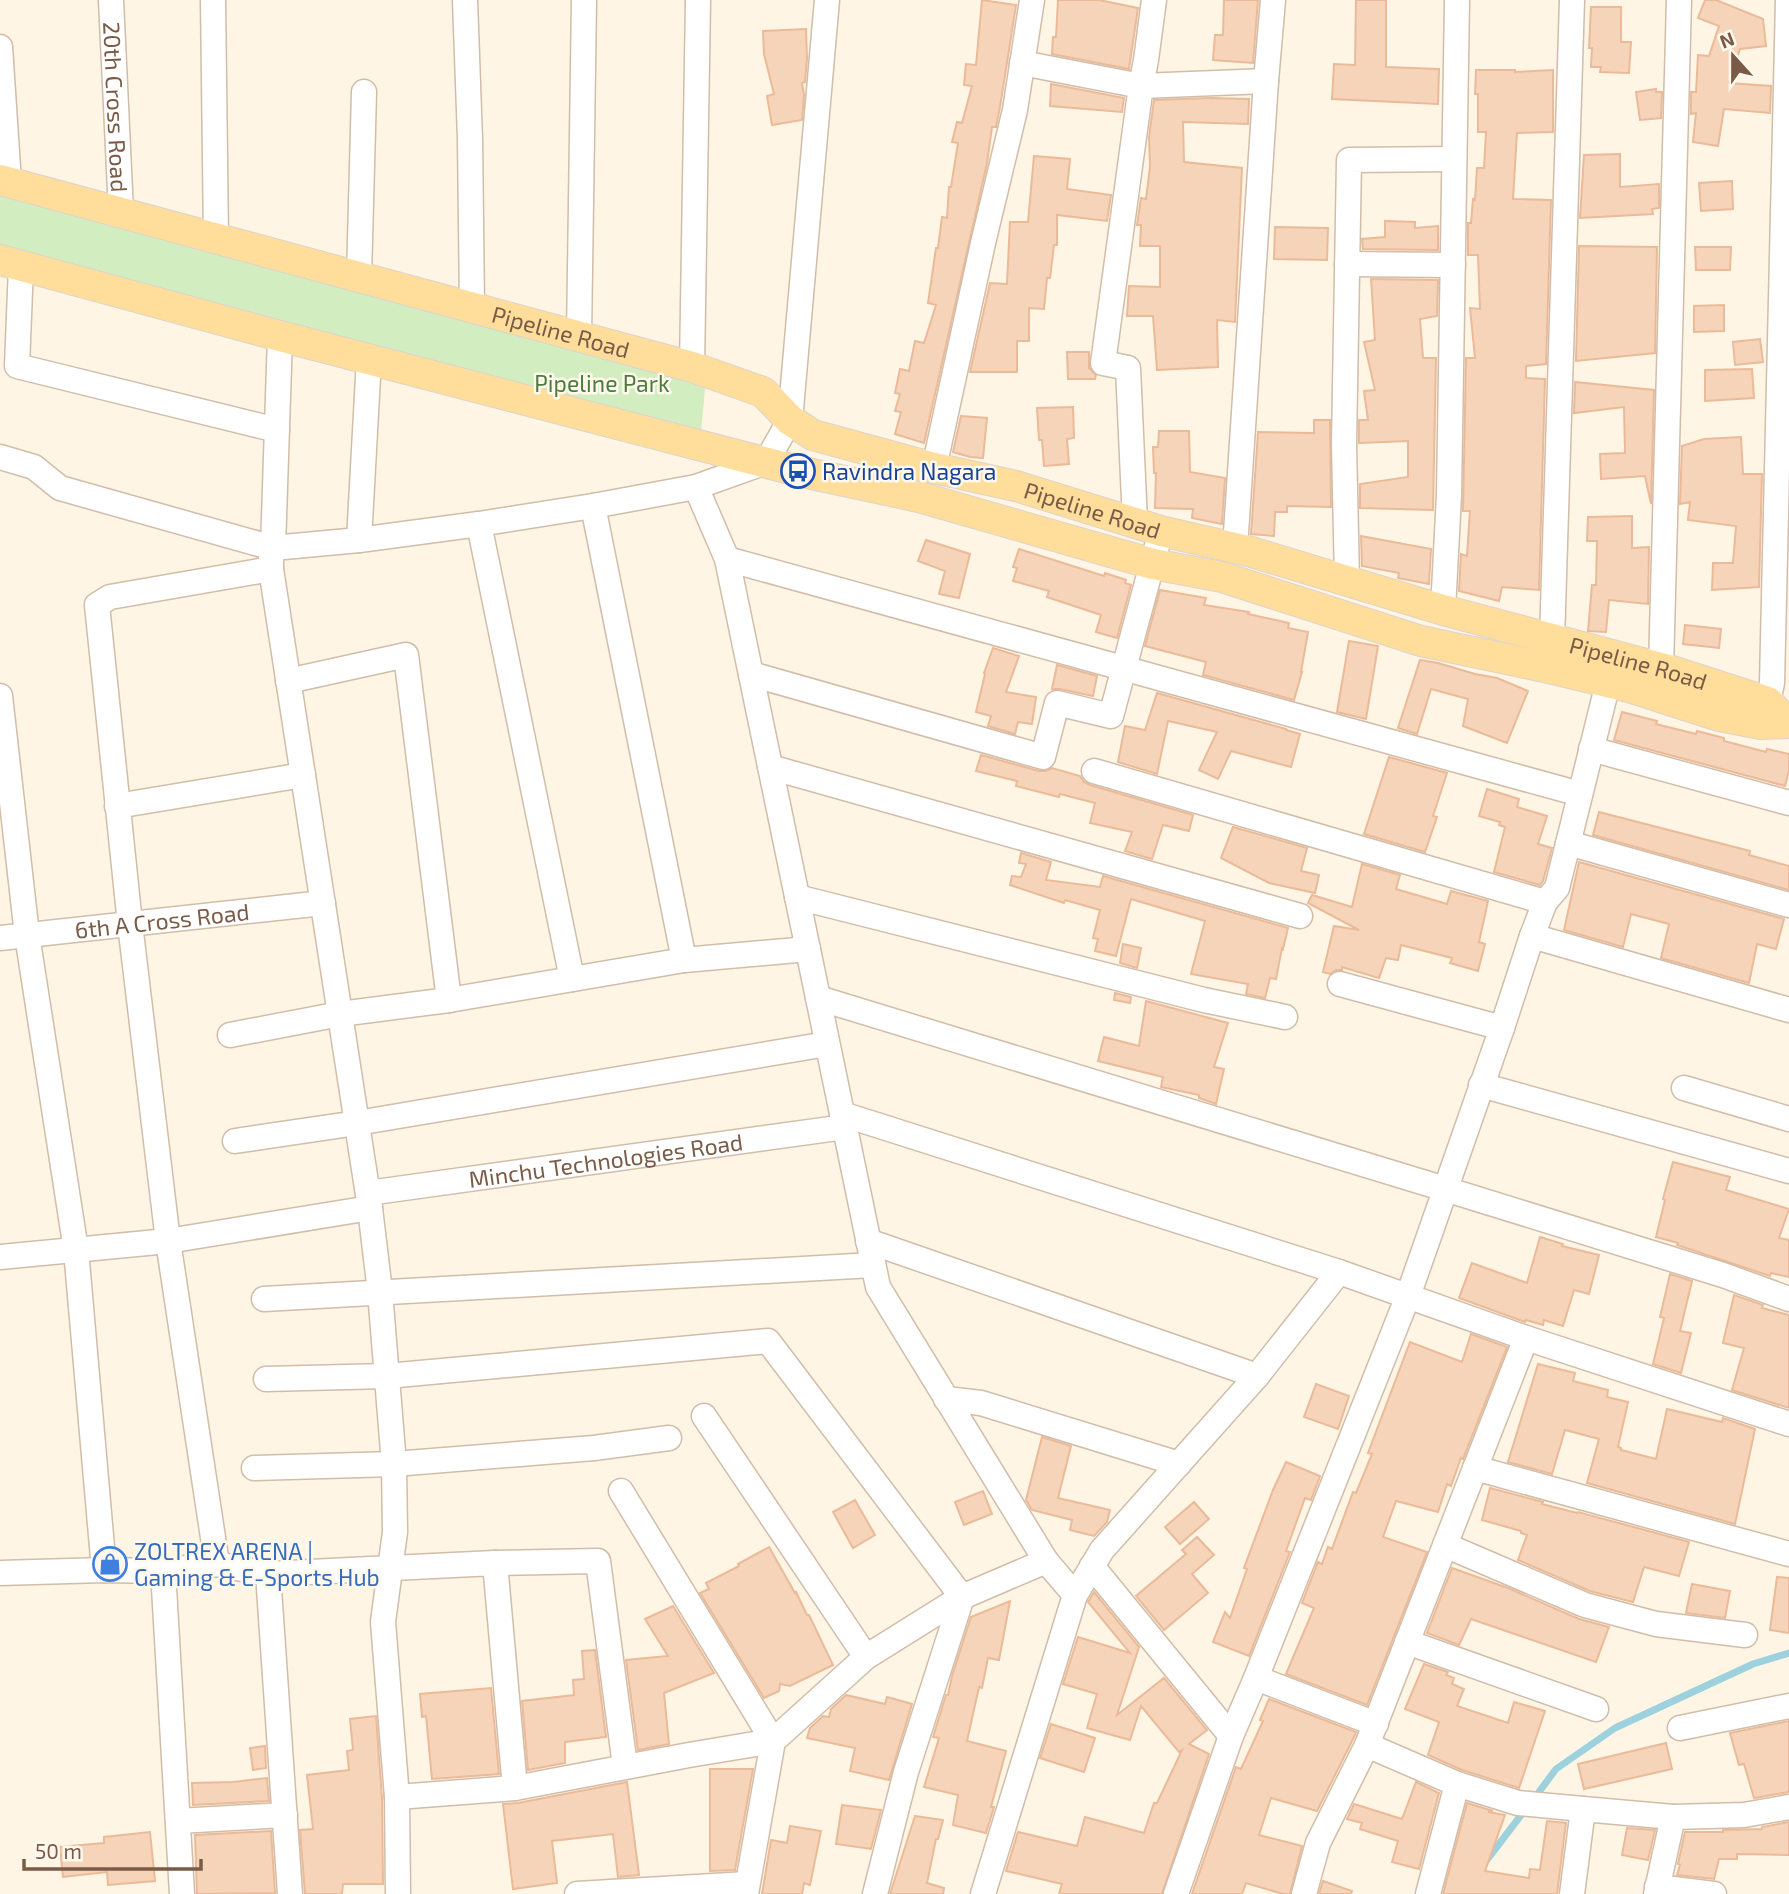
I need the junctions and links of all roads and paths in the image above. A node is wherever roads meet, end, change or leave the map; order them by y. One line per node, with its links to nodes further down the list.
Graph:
1 (111, 0): 21 (street, 20th Cross Road)
2 (213, 0): 22 (street)
3 (465, 0): 27 (street)
4 (584, 0): 29 (street)
5 (698, 0): 31 (street)
6 (827, 0): 32 (street)
7 (1032, 0): 15 (street)
8 (1154, 0): 17 (street)
9 (1273, 0): 16 (street)
10 (1457, 0): 19 (street)
11 (1572, 0): 48 (street)
12 (1679, 0): 50 (street)
13 (1788, 0): 55 (street)
14 (0, 47): 20 (street)
15 (1022, 63): 17 (street); 36 (street)
16 (1266, 81): 17 (street); 42 (street)
17 (1141, 86): 40 (street)
18 (364, 92): 26 (street)
19 (1454, 159): 24 (street); 25 (street)
20 (5, 181): 21 (main road, Pipeline Road)
21 (121, 212): 22 (main road, Pipeline Road)
22 (216, 238): 26 (main road, Pipeline Road)
23 (11, 263): 28 (main road, Pipeline Road); 33 (street)
24 (1347, 264): 25 (street); 46 (street)
25 (1453, 265): 47 (street)
26 (359, 277): 27 (main road, Pipeline Road)
27 (472, 307): 29 (main road, Pipeline Road)
28 (280, 337): 30 (main road, Pipeline Road); 33 (street)
29 (579, 337): 31 (main road, Pipeline Road)
30 (369, 359): 35 (main road, Pipeline Road); 41 (street)
31 (692, 367): 32 (main road, Pipeline Road)
32 (790, 420): 35 (street); 36 (main road, Pipeline Road)
33 (277, 430): 43 (street)
34 (0, 457): 43 (street)
35 (766, 463): 37 (street); 45 (main road, Pipeline Road)
36 (934, 468): 40 (main road, Pipeline Road)
37 (696, 487): 38 (street); 44 (street)
38 (593, 506): 39 (street); 74 (street)
39 (480, 524): 41 (street); 75 (street)
40 (1148, 527): 42 (main road, Pipeline Road); 45 (street)
41 (359, 540): 43 (street)
42 (1235, 548): 46 (main road, Pipeline Road)
43 (272, 559): 52 (street); 62 (street)
44 (727, 559): 49 (street); 51 (street)
45 (1153, 564): 49 (street); 53 (main road, Pipeline Road)
46 (1347, 580): 47 (main road, Pipeline Road)
47 (1443, 610): 48 (main road, Pipeline Road)
48 (1552, 640): 50 (main road, Pipeline Road)
49 (1123, 668): 51 (street); 60 (street)
50 (1661, 668): 55 (main road, Pipeline Road)
51 (751, 674): 57 (street)
52 (288, 681): 59 (street); 78 (street)
53 (1608, 683): 55 (main road, Pipeline Road); 56 (street)
54 (0, 696): 70 (street)
55 (1776, 718)
56 (1591, 749): 60 (street); 61 (street)
57 (770, 767): 64 (street); 68 (street)
58 (1094, 771): 65 (street)
59 (303, 775): 62 (street); 66 (street)
60 (1580, 794): 63 (street)
61 (1789, 803)
62 (117, 806): 69 (street)
63 (1569, 843): 65 (street); 67 (street)
64 (797, 897): 73 (street); 81 (street)
65 (1545, 902): 71 (street)
66 (323, 903): 69 (street, 6th A Cross Road); 80 (street)
67 (1789, 905)
68 (1300, 916)
69 (130, 924): 70 (street, 6th A Cross Road); 94 (street)
70 (27, 935): 72 (street, 6th A Cross Road); 95 (street)
71 (1532, 936): 79 (street); 82 (street)
72 (0, 938)
73 (808, 949): 74 (street); 77 (street)
74 (684, 960): 75 (street)
75 (572, 979): 78 (street)
76 (1340, 984): 82 (street)
77 (818, 998): 84 (street); 92 (street)
78 (449, 1000): 80 (street)
79 (1789, 1010)
80 (340, 1014): 83 (street); 89 (street)
81 (1286, 1017)
82 (1502, 1028): 85 (street)
83 (230, 1035)
84 (828, 1044): 88 (street); 89 (street)
85 (1481, 1086): 91 (street); 92 (street)
86 (1684, 1088): 87 (street)
87 (1789, 1119)
88 (844, 1120): 93 (street, Minchu Technologies Road); 96 (street); 98 (street)
89 (357, 1124): 90 (street); 93 (street)
90 (235, 1142)
91 (1789, 1171)
92 (1445, 1189): 100 (street); 102 (street)
93 (369, 1201): 94 (street, Minchu Technologies Road); 99 (street)
94 (168, 1241): 95 (street, Minchu Technologies Road); 120 (street)
95 (76, 1250): 97 (street, Minchu Technologies Road); 123 (street)
96 (871, 1253): 99 (street); 105 (street); 107 (street)
97 (0, 1257)
98 (1339, 1272): 100 (street); 105 (street)
99 (380, 1292): 101 (street); 104 (street)
100 (1408, 1296): 103 (street); 132 (street)
101 (264, 1299)
102 (1789, 1299)
103 (1526, 1338): 109 (street); 114 (street)
104 (387, 1376): 106 (street); 111 (street); 128 (street)
105 (1257, 1376): 112 (street)
106 (266, 1379)
107 (946, 1399): 112 (street); 118 (street)
108 (704, 1416): 131 (street)
109 (1789, 1424)
110 (669, 1438): 111 (street)
111 (394, 1464): 113 (street); 122 (street)
112 (1179, 1464): 121 (street)
113 (254, 1468)
114 (1475, 1468): 116 (street); 117 (street)
115 (621, 1491): 138 (street)
116 (1445, 1545): 129 (street); 130 (street)
117 (1789, 1554)
118 (1046, 1561): 127 (street); 128 (street)
119 (495, 1563): 122 (street); 139 (street); 141 (street)
120 (217, 1564): 124 (street); 126 (street)
121 (1092, 1566): 127 (street); 137 (street)
122 (391, 1567): 126 (street); 142 (street)
123 (104, 1570): 124 (street); 125 (street)
124 (163, 1571): 147 (street)
125 (0, 1573)
126 (268, 1574): 145 (street)
127 (1075, 1595): 155 (street)
128 (962, 1597): 131 (street); 154 (street)
129 (1745, 1635)
130 (1407, 1642): 134 (street); 136 (street)
131 (866, 1657): 138 (street)
132 (1256, 1678): 136 (street); 137 (street)
133 (1789, 1706): 135 (street)
134 (1596, 1709)
135 (1681, 1728)
136 (1371, 1734): 140 (street); 157 (street)
137 (1231, 1736): 156 (street)
138 (773, 1741): 139 (street); 148 (street)
139 (625, 1766): 141 (street)
140 (1457, 1784): 144 (street); 158 (street)
141 (514, 1788): 142 (street)
142 (397, 1797): 152 (street)
143 (1789, 1807): 146 (street)
144 (1583, 1809): 146 (street); 159 (street)
145 (285, 1815): 147 (street); 151 (street)
146 (1673, 1817): 149 (street)
147 (178, 1821): 150 (street)
148 (747, 1889): 153 (street)
149 (1656, 1890): 160 (street)
150 (182, 1894)
151 (290, 1894)
152 (398, 1894)
153 (577, 1894)
154 (876, 1894)
155 (983, 1894)
156 (1176, 1894)
157 (1304, 1894)
158 (1428, 1894)
159 (1572, 1894)
160 (1714, 1894)

